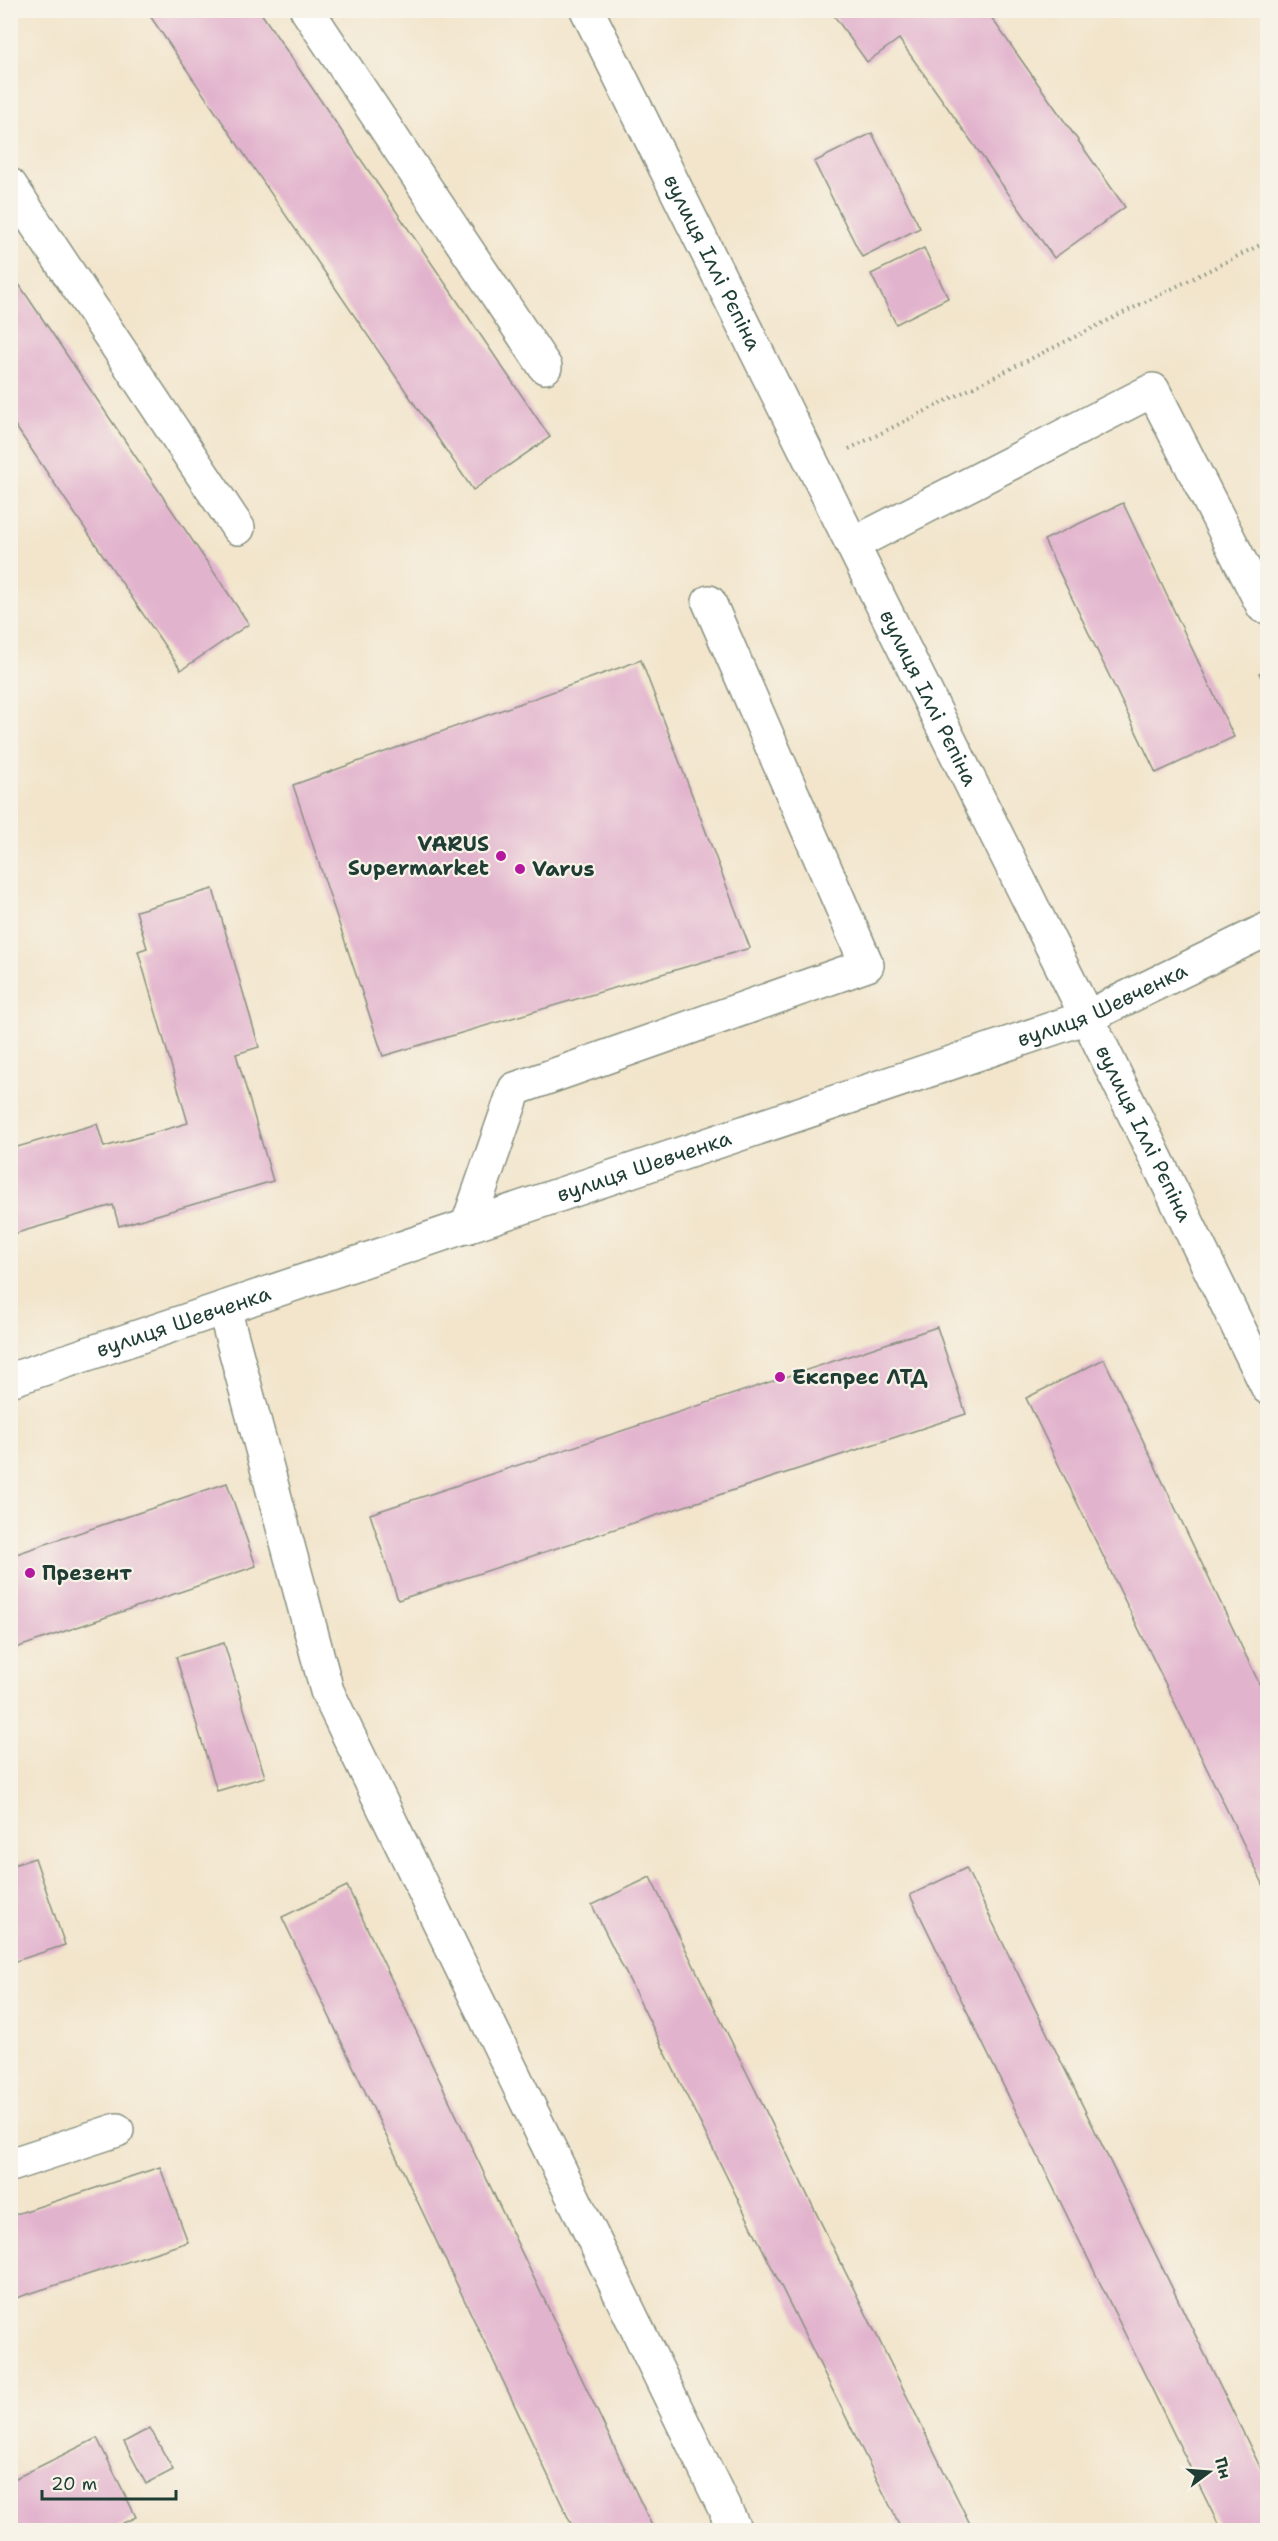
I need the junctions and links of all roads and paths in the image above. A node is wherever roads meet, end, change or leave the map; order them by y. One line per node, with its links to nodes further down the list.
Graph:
1 (307, 10): 5 (street)
2 (587, 10): 6 (street, вулиця Іллі Рєпіна)
3 (10, 185): 7 (street)
4 (1268, 241): 6 (path)
5 (545, 367)
6 (814, 467): 8 (street, вулиця Іллі Рєпіна)
7 (238, 528)
8 (853, 544): 10 (street); 12 (street, вулиця Іллі Рєпіна)
9 (709, 602): 13 (street)
10 (1268, 604)
11 (1268, 929): 12 (street, вулиця Шевченка)
12 (1087, 1017): 13 (street, вулиця Шевченка); 16 (street, вулиця Іллі Рєпіна)
13 (467, 1227): 14 (street, вулиця Шевченка)
14 (224, 1308): 15 (street, вулиця Шевченка); 19 (street)
15 (10, 1380)
16 (1268, 1388)
17 (117, 2130): 18 (street)
18 (10, 2165)
19 (735, 2530)

